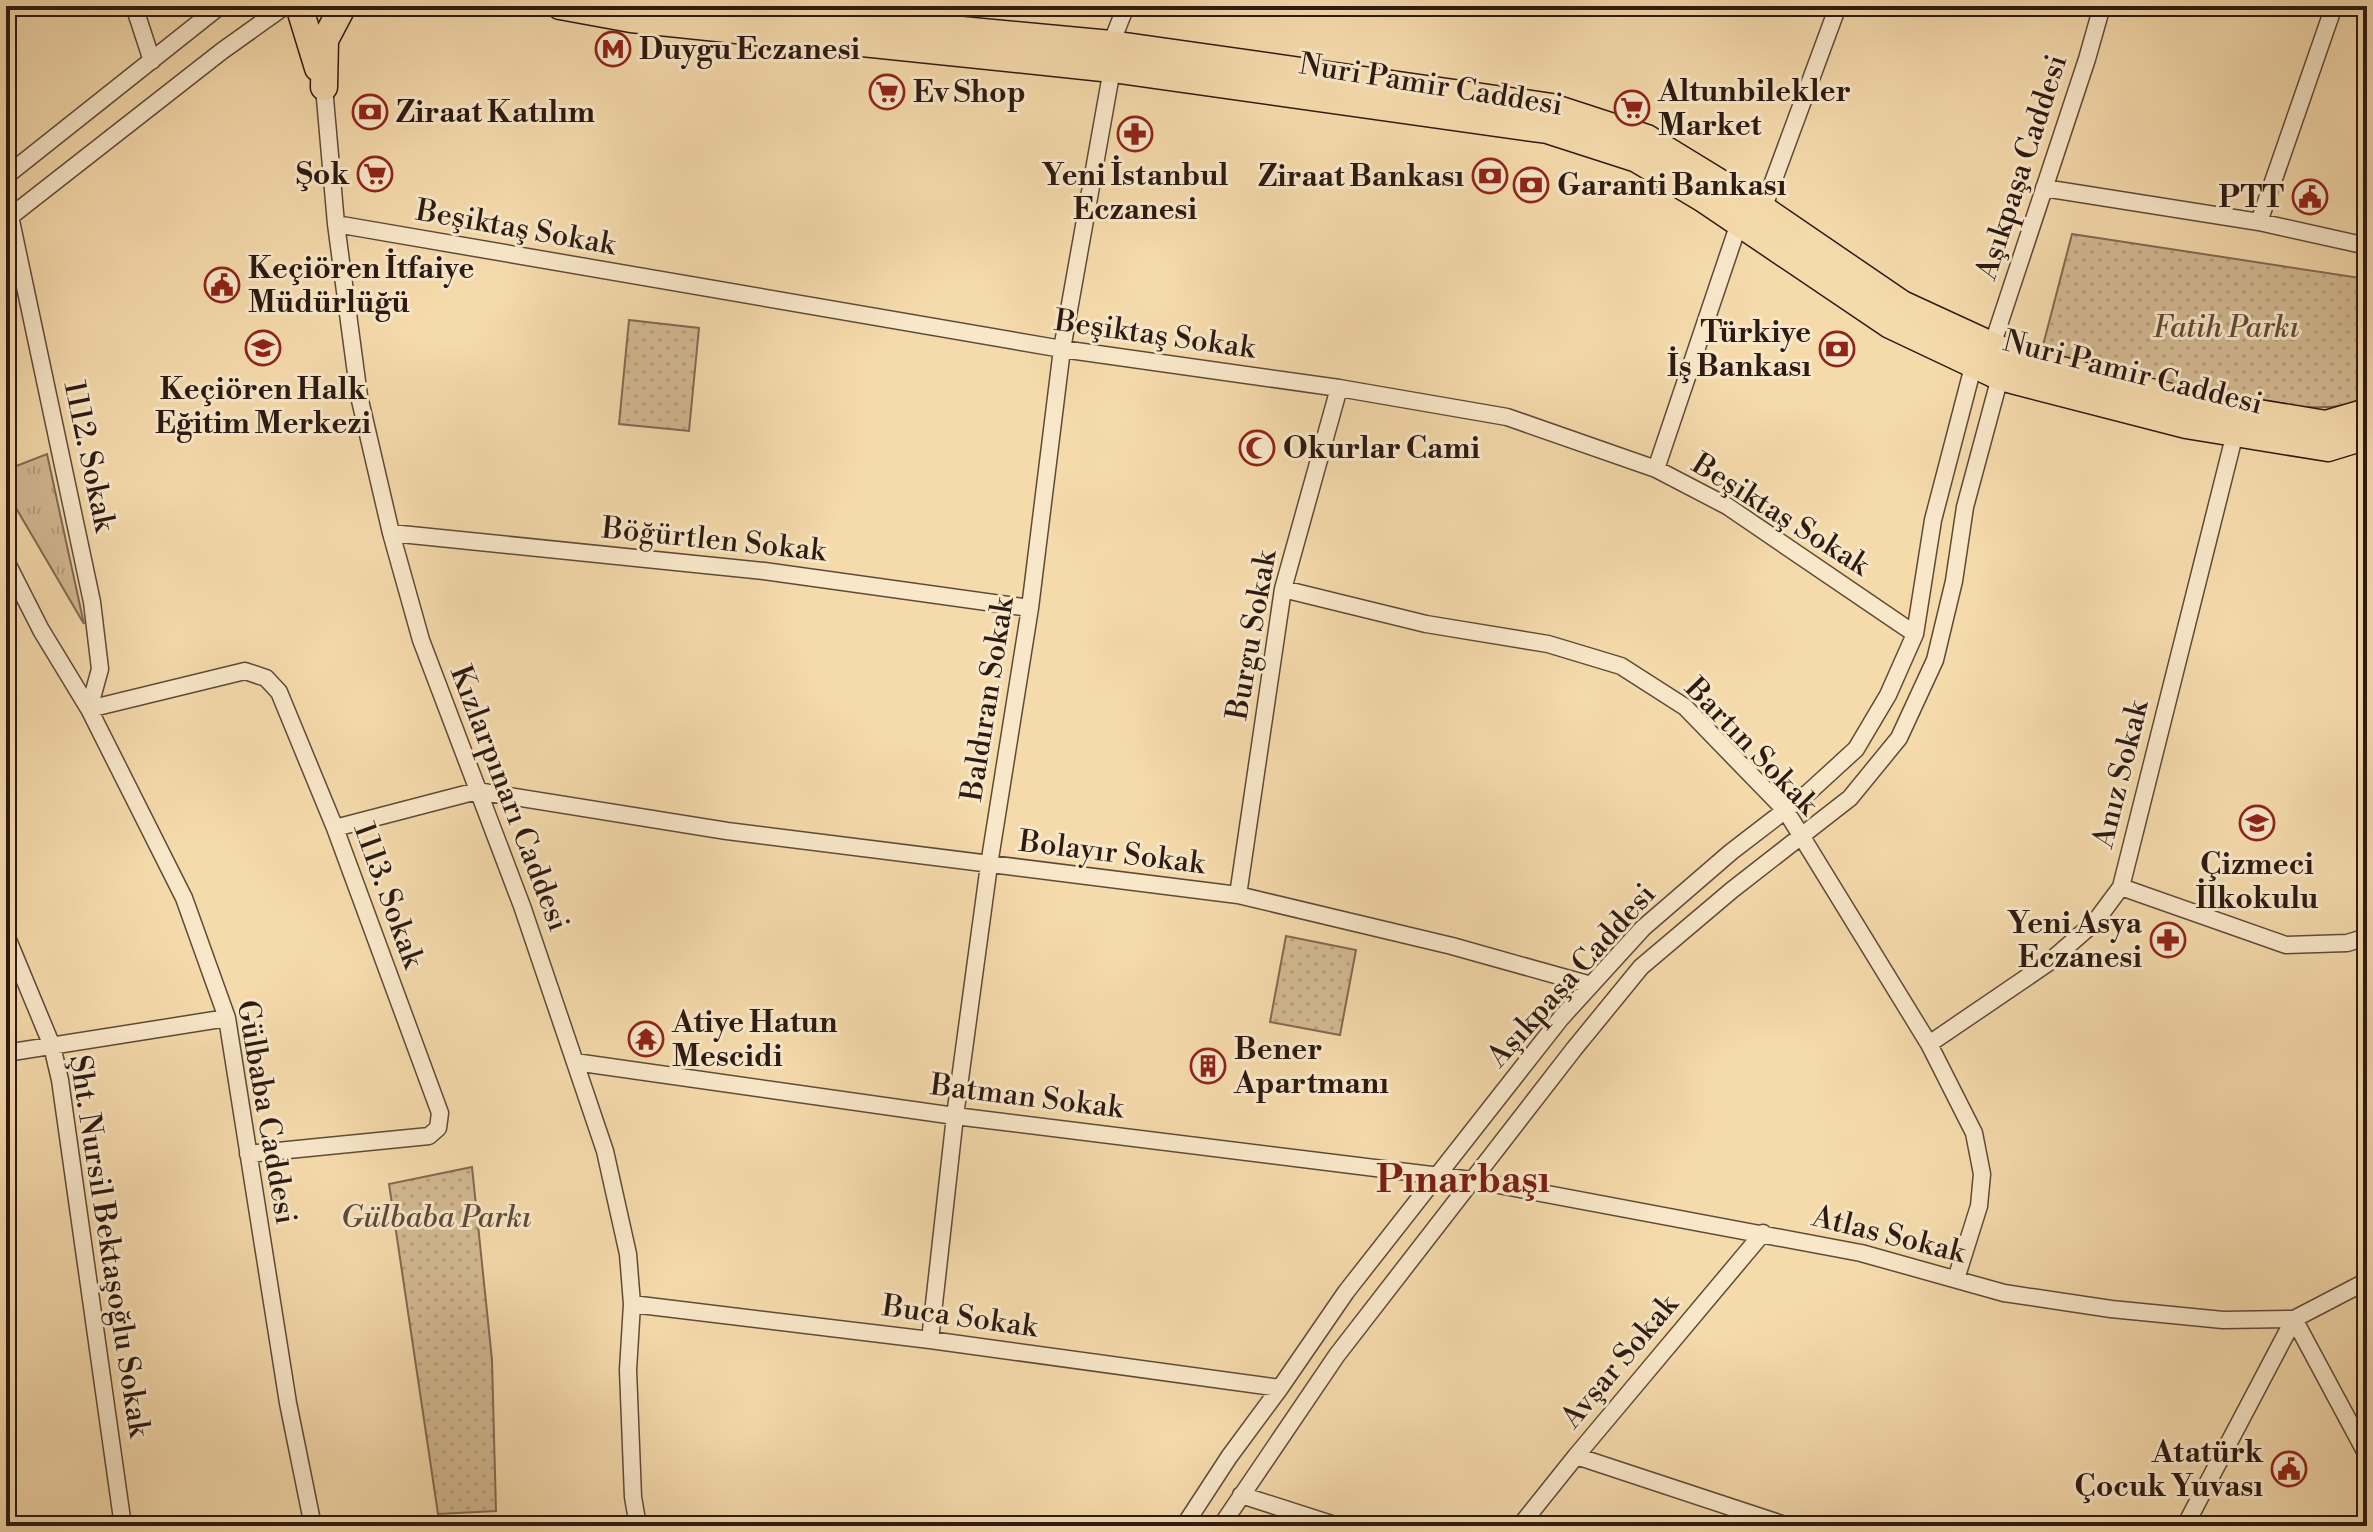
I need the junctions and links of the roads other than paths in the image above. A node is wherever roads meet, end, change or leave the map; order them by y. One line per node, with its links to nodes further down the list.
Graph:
1 (134, 6): 15 (street)
2 (220, 6): 15 (street)
3 (285, 6): 20 (street)
4 (299, 6): 16 (main road)
5 (306, 6): 6 (main road)
6 (342, 6): 16 (main road)
7 (560, 6): 14 (main road, Nuri Pamir Caddesi)
8 (707, 6): 13 (main road, Nuri Pamir Caddesi)
9 (1126, 6): 14 (street, Baldıran Sokak)
10 (1838, 6): 19 (street)
11 (2102, 6): 18 (street, Aşıkpaşa Caddesi)
12 (2334, 6): 21 (street)
13 (849, 13): 14 (main road, Nuri Pamir Caddesi)
14 (1111, 57): 19 (main road, Nuri Pamir Caddesi); 22 (main road, Nuri Pamir Caddesi); 25 (street, Baldıran Sokak)
15 (152, 61): 17 (street)
16 (324, 87): 23 (street, Kızlarpınarı Caddesi)
17 (6, 176)
18 (2044, 188): 21 (street); 26 (street, Aşıkpaşa Caddesi)
19 (1763, 209): 26 (main road, Nuri Pamir Caddesi)
20 (8, 218): 38 (street, 1112. Sokak)
21 (2259, 222): 24 (street)
22 (1739, 223): 26 (main road, Nuri Pamir Caddesi); 32 (street)
23 (336, 224): 25 (street, Beşiktaş Sokak); 33 (street, Kızlarpınarı Caddesi)
24 (2367, 246)
25 (1062, 349): 28 (street, Beşiktaş Sokak); 36 (street, Baldıran Sokak)
26 (1983, 355): 27 (main road, Nuri Pamir Caddesi); 29 (main road, Nuri Pamir Caddesi); 37 (street, Aşıkpaşa Caddesi)
27 (2000, 377): 30 (main road, Nuri Pamir Caddesi); 42 (street, Aşıkpaşa Caddesi)
28 (1339, 388): 32 (street, Beşiktaş Sokak); 35 (street, Burgu Sokak)
29 (2367, 412)
30 (2235, 433): 31 (main road, Nuri Pamir Caddesi); 44 (street, Anız Sokak)
31 (2367, 436)
32 (1656, 469): 37 (street, Beşiktaş Sokak)
33 (391, 533): 36 (street, Böğürtlen Sokak); 39 (street, Kızlarpınarı Caddesi)
34 (6, 561): 38 (street, Gülbaba Caddesi)
35 (1283, 589): 40 (street, Bartın Sokak); 45 (street, Burgu Sokak)
36 (1030, 608): 43 (street, Baldıran Sokak)
37 (1915, 634): 40 (street, Aşıkpaşa Caddesi)
38 (89, 709): 41 (street, 1113. Sokak); 49 (street, Gülbaba Caddesi)
39 (477, 791): 41 (street); 43 (street, Bolayır Sokak); 53 (street, Kızlarpınarı Caddesi)
40 (1786, 811): 42 (street, Bartın Sokak); 48 (street, Aşıkpaşa Caddesi)
41 (335, 828): 55 (street, 1113. Sokak)
42 (1802, 836): 50 (street, Bartın Sokak); 57 (street, Aşıkpaşa Caddesi)
43 (989, 865): 45 (street, Bolayır Sokak); 54 (street, Baldıran Sokak)
44 (2121, 887): 47 (street); 50 (street, Anız Sokak)
45 (1238, 895): 48 (street, Bolayır Sokak)
46 (6, 935): 51 (street, Şht. Nursil Bektaşoğlu Sokak)
47 (2367, 937)
48 (1591, 985): 56 (street, Aşıkpaşa Caddesi)
49 (227, 1018): 51 (street); 55 (street, Gülbaba Caddesi)
50 (1929, 1044): 59 (street, Bartın Sokak)
51 (52, 1046): 52 (street); 68 (street, Şht. Nursil Bektaşoğlu Sokak)
52 (6, 1053)
53 (575, 1062): 54 (street, Batman Sokak); 61 (street, Kızlarpınarı Caddesi)
54 (955, 1116): 56 (street, Batman Sokak); 63 (street, Baldıran Sokak)
55 (248, 1154): 69 (street, Gülbaba Caddesi)
56 (1438, 1175): 57 (street, Batman Sokak); 64 (street, Aşıkpaşa Caddesi)
57 (1472, 1180): 58 (street, Atlas Sokak); 67 (street, Aşıkpaşa Caddesi)
58 (1763, 1233): 59 (street, Atlas Sokak); 66 (street, Avşar Sokak)
59 (1956, 1279): 62 (street, Atlas Sokak)
60 (2367, 1281): 62 (street)
61 (632, 1304): 63 (street, Buca Sokak); 70 (street, Kızlarpınarı Caddesi)
62 (2294, 1319): 65 (street); 76 (street)
63 (930, 1340): 64 (street, Buca Sokak)
64 (1280, 1388): 71 (street, Aşıkpaşa Caddesi)
65 (2367, 1455)
66 (1576, 1456): 74 (street, Avşar Sokak); 75 (street)
67 (1241, 1495): 72 (street, Aşıkpaşa Caddesi); 73 (street)
68 (123, 1526)
69 (313, 1526)
70 (638, 1526)
71 (1184, 1526)
72 (1221, 1526)
73 (1338, 1526)
74 (1520, 1526)
75 (1788, 1526)
76 (2185, 1526)

